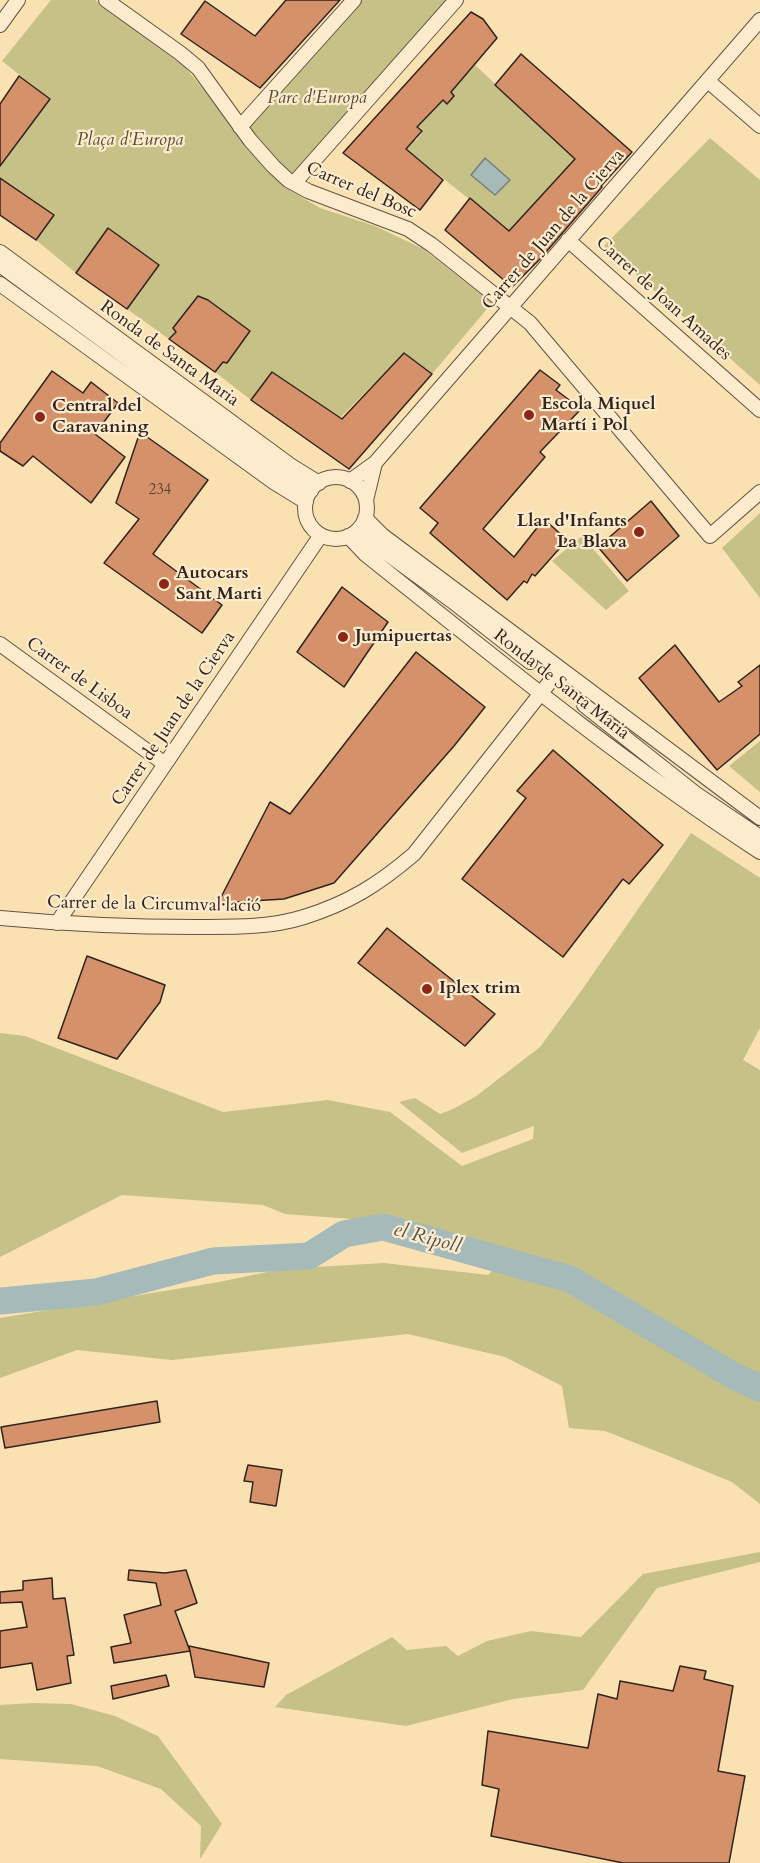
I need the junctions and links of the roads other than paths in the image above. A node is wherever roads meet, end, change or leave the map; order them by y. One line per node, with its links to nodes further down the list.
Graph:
1 (18, 0): 6 (street)
2 (106, 0): 9 (street, Carrer del Bosc)
3 (354, 0): 9 (street)
4 (456, 0): 10 (street)
5 (760, 20): 7 (street, Carrer de Juan de la Cierva)
6 (0, 25)
7 (708, 81): 8 (street); 11 (street, Carrer de Juan de la Cierva)
8 (760, 126)
9 (240, 127): 10 (street, Carrer del Bosc)
10 (295, 182): 15 (street, Carrer del Bosc)
11 (568, 240): 15 (street, Carrer de Juan de la Cierva); 16 (street, Carrer de Joan Amades)
12 (0, 252): 19 (street, Ronda de Santa Maria)
13 (0, 266): 19 (street, Ronda de Santa Maria)
14 (0, 284): 19 (street)
15 (510, 307): 17 (street, Carrer de Juan de la Cierva); 20 (street, Carrer del Bosc)
16 (760, 410)
17 (375, 463): 18 (street, Carrer de Juan de la Cierva); 21 (street, Carrer de Juan de la Cierva)
18 (350, 481): 19 (street); 21 (street)
19 (312, 492): 23 (street)
20 (760, 492)
21 (366, 500): 22 (street)
22 (357, 528): 23 (street); 25 (street, Ronda de Santa Maria); 26 (street, Ronda de Santa Maria); 27 (street, Ronda de Santa Maria)
23 (321, 535): 29 (street, Carrer de Juan de la Cierva)
24 (0, 644): 29 (street, Carrer de Lisboa)
25 (530, 662)
26 (560, 669): 27 (street, Carrer de la Circumval·lació); 30 (street, Ronda de Santa Maria)
27 (541, 694): 32 (street, Ronda de Santa Maria); 34 (street, Carrer de la Circumval·lació)
28 (584, 705): 31 (street, Ronda de Santa Maria)
29 (165, 764): 34 (street, Carrer de Juan de la Cierva)
30 (760, 818)
31 (760, 837)
32 (760, 852)
33 (0, 918): 34 (street, Carrer de la Circumval·lació)
34 (57, 923)

